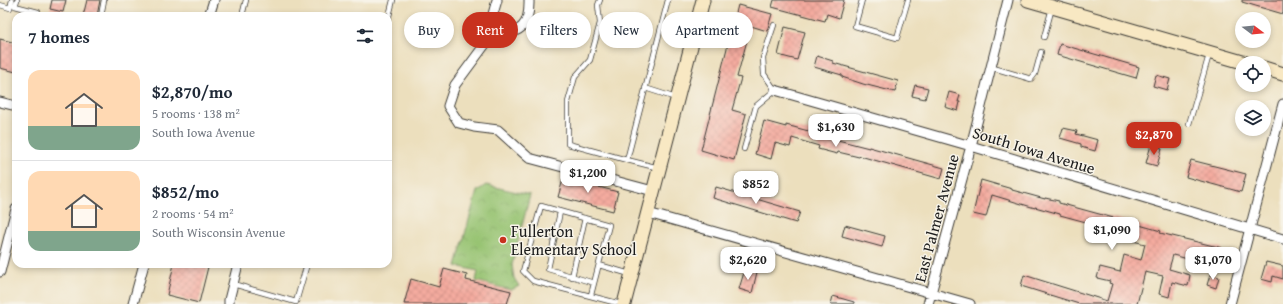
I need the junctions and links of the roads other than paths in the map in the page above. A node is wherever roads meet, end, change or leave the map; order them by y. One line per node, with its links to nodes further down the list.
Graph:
1 (12, 0): 16 (lane)
2 (17, 0): 18 (lane)
3 (104, 0): 19 (lane)
4 (214, 0): 20 (street)
5 (246, 0): 21 (lane)
6 (393, 0): 22 (lane)
7 (497, 0): 23 (street)
8 (528, 0): 25 (street)
9 (600, 0): 43 (lane)
10 (668, 0): 34 (lane)
11 (703, 0): 36 (street)
12 (862, 0): 13 (lane)
13 (908, 0)
14 (1008, 0): 31 (street, East Palmer Avenue)
15 (1028, 0): 17 (street)
16 (0, 5)
17 (1053, 7): 26 (lane); 29 (street)
18 (38, 12)
19 (102, 12)
20 (210, 12)
21 (243, 12)
22 (390, 12)
23 (493, 12)
24 (774, 25): 35 (lane)
25 (518, 30)
26 (1044, 37)
27 (482, 48): 45 (street)
28 (1041, 52): 31 (lane)
29 (1210, 52): 30 (street); 40 (lane)
30 (1235, 60)
31 (990, 67): 41 (street, East Palmer Avenue)
32 (1271, 70): 33 (street)
33 (1283, 74)
34 (645, 88): 36 (lane); 43 (lane)
35 (775, 90): 41 (street, South Iowa Avenue); 42 (lane)
36 (677, 98): 44 (street)
37 (0, 102): 38 (street)
38 (12, 105)
39 (1282, 108): 50 (street)
40 (1189, 124)
41 (971, 146): 50 (street, South Iowa Avenue); 62 (street, East Palmer Avenue)
42 (744, 149)
43 (627, 160): 44 (lane)
44 (659, 168): 45 (street)
45 (653, 191): 47 (street)
46 (560, 212): 48 (lane); 59 (lane); 63 (lane)
47 (648, 213): 58 (street); 62 (street)
48 (585, 218): 53 (lane); 59 (lane)
49 (12, 223): 52 (street)
50 (1250, 230): 51 (street, South Iowa Avenue); 69 (street)
51 (1283, 239)
52 (2, 258): 57 (street)
53 (599, 265): 58 (lane); 60 (lane)
54 (143, 268): 64 (street)
55 (237, 268): 61 (street)
56 (306, 268): 61 (lane)
57 (0, 272)
58 (632, 275): 66 (street)
59 (572, 277): 60 (lane)
60 (594, 283): 63 (lane)
61 (232, 284): 65 (street)
62 (931, 293): 67 (street, East Palmer Avenue); 68 (street)
63 (591, 295): 66 (lane)
64 (133, 304)
65 (229, 304)
66 (623, 304)
67 (928, 304)
68 (970, 304)
69 (1230, 304)

